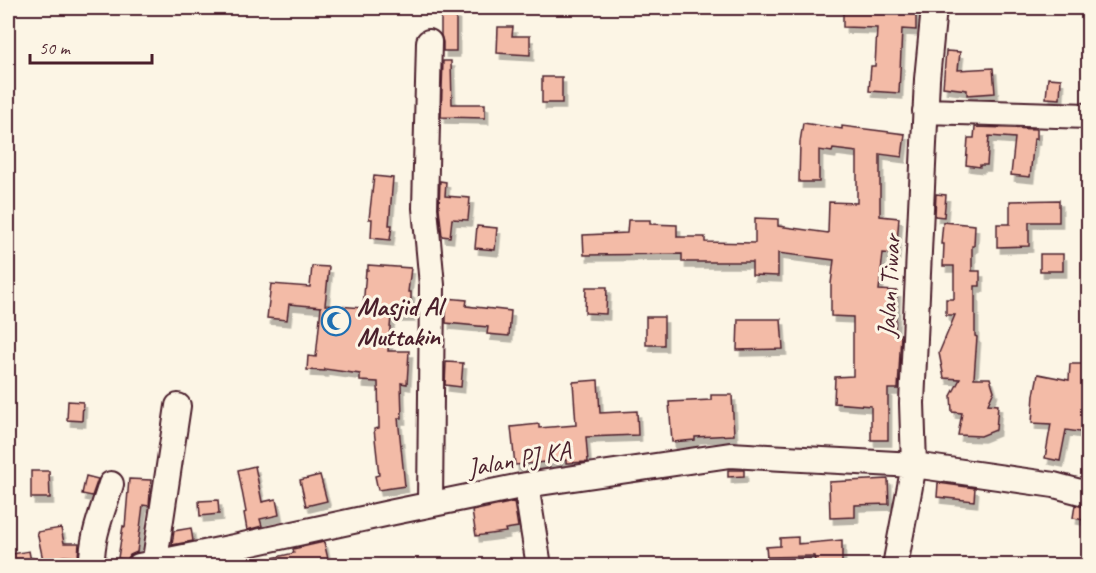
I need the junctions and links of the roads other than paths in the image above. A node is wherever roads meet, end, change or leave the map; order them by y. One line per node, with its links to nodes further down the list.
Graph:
1 (934, 8): 3 (street, Jalan Tiwar)
2 (429, 42): 10 (street)
3 (926, 111): 4 (street); 6 (street, Jalan Tiwar)
4 (1089, 116)
5 (178, 406): 12 (street)
6 (914, 465): 8 (street, Jalan PJ KA); 9 (street, Jalan PJ KA); 15 (street, Jalan Tiwar)
7 (111, 484): 13 (street)
8 (526, 485): 10 (street, Jalan PJ KA); 14 (street)
9 (1089, 494)
10 (430, 504): 11 (street, Jalan PJ KA)
11 (237, 556): 12 (street, Jalan PJ KA)
12 (149, 564)
13 (92, 566)
14 (539, 566)
15 (895, 566)

